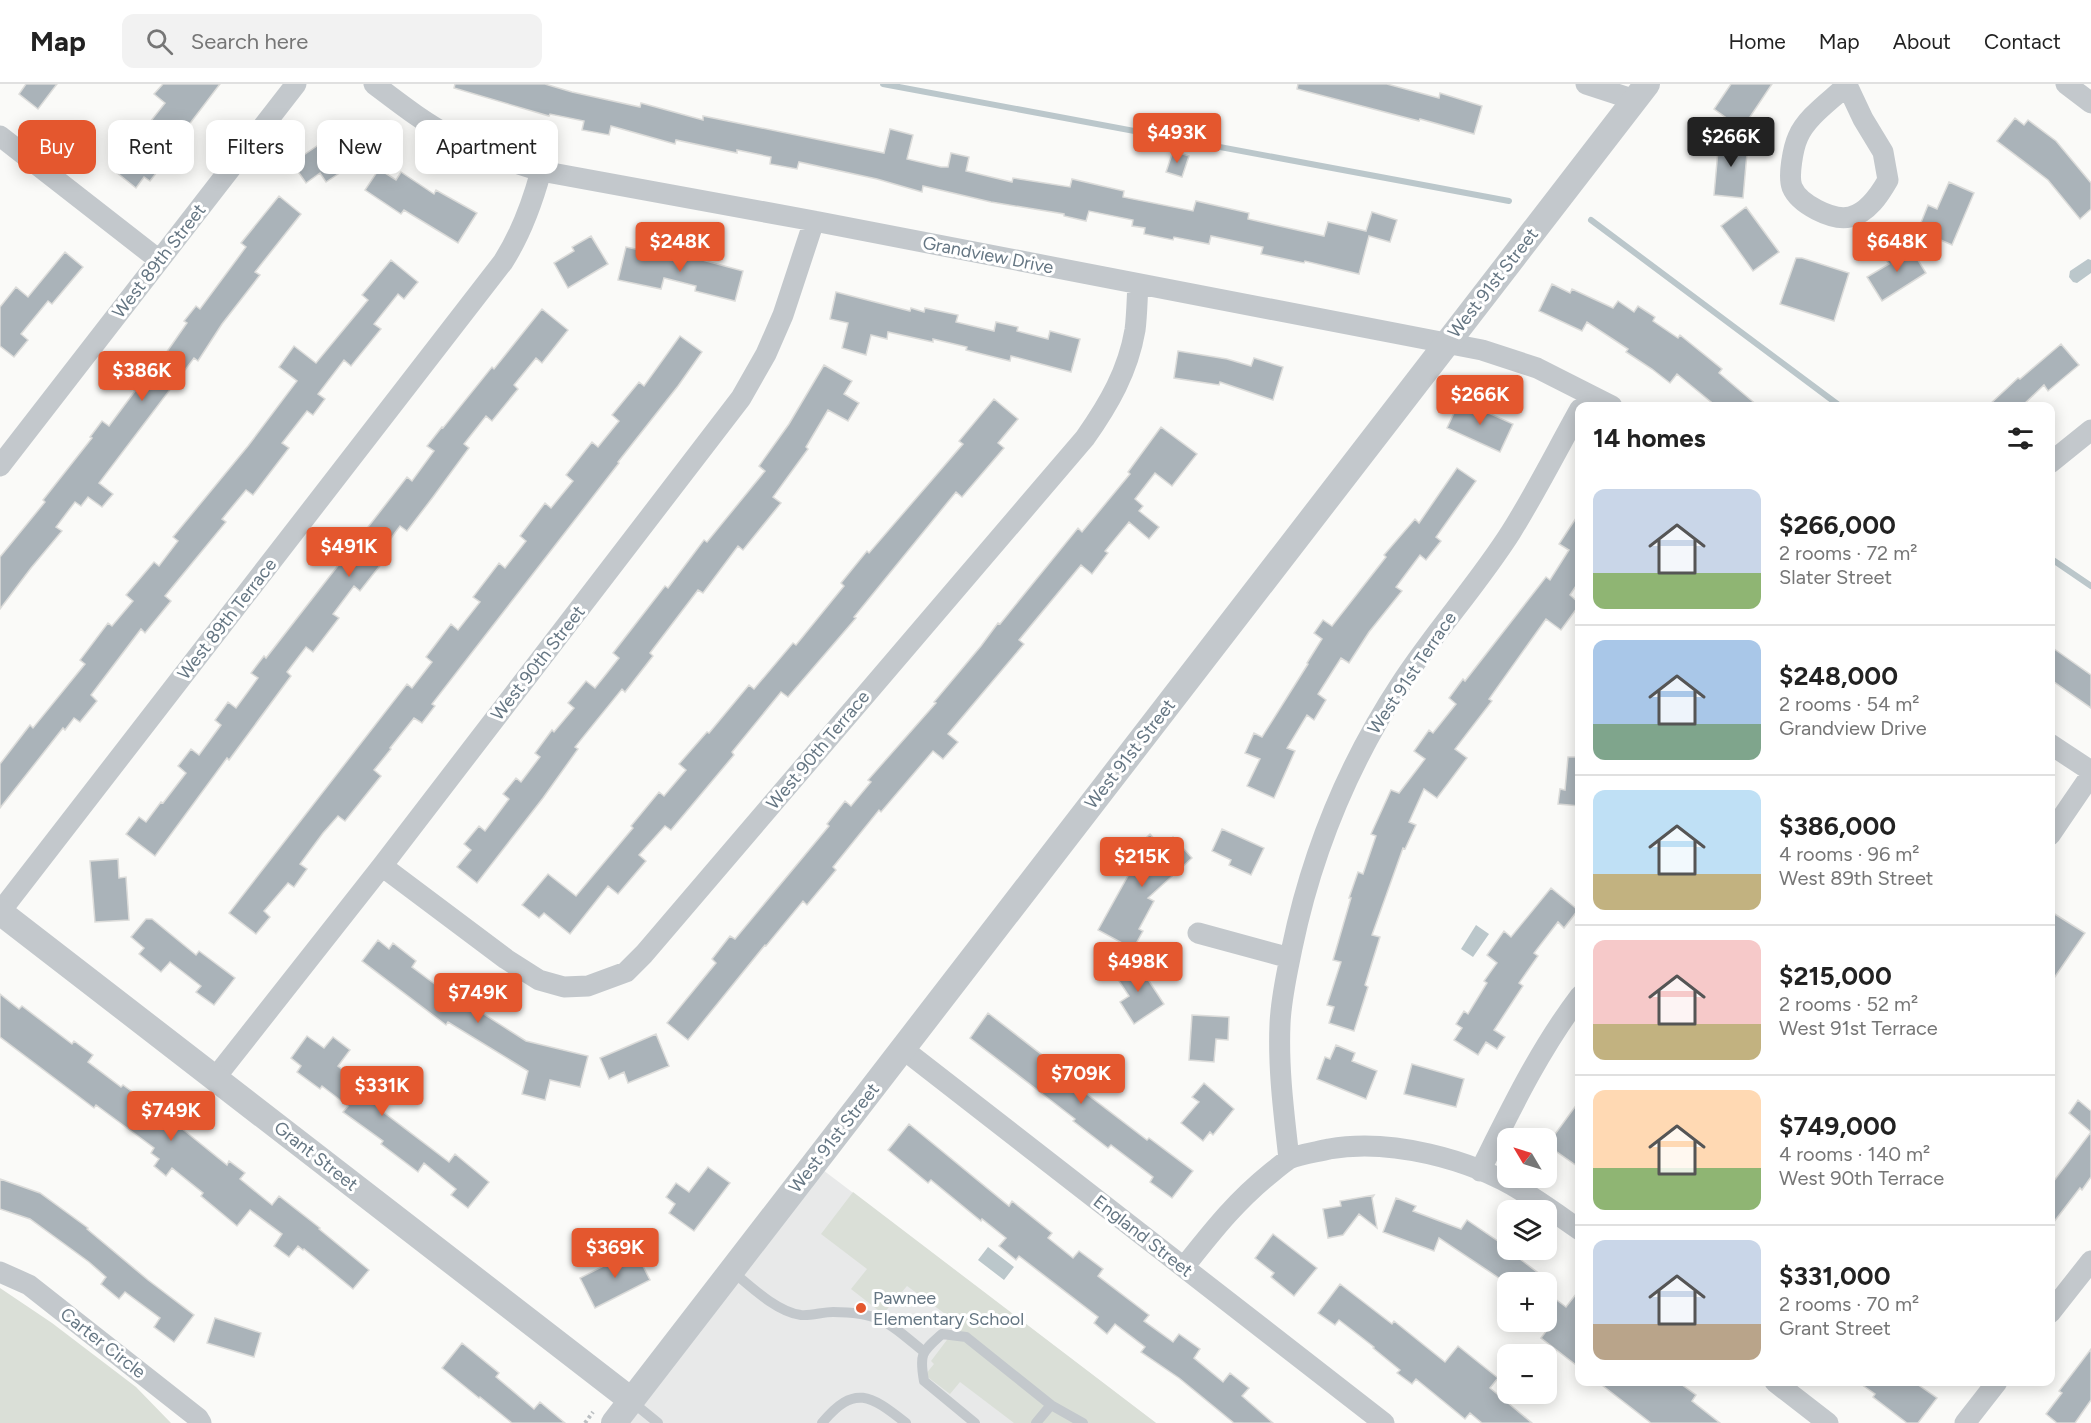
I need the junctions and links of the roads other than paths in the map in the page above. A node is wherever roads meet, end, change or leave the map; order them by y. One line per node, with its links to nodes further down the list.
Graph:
1 (296, 84): 13 (street, West 89th Street)
2 (374, 84): 8 (street, Grandview Drive)
3 (1586, 84): 6 (street)
4 (2066, 84): 7 (street)
5 (1847, 85): 5 (street)
6 (1641, 92): 15 (street, West 91st Street)
7 (2091, 103)
8 (425, 120)
9 (0, 136): 13 (street)
10 (540, 174): 25 (street, West 89th Terrace)
11 (557, 174): 12 (street, Grandview Drive)
12 (814, 221): 14 (street, Grandview Drive); 24 (street, West 90th Street)
13 (159, 260): 20 (street, West 89th Street)
14 (1138, 284): 15 (street, Grandview Drive); 24 (street, West 90th Terrace)
15 (1447, 343): 16 (street, Grandview Drive); 29 (street, West 91st Street)
16 (1582, 402)
17 (1575, 417): 27 (street, West 91st Terrace)
18 (2091, 430): 19 (street)
19 (2055, 460)
20 (0, 466)
21 (2055, 748): 22 (street)
22 (2091, 773): 23 (street)
23 (2055, 827)
24 (382, 866): 30 (street, West 90th Street)
25 (0, 912): 30 (street, Grant Street)
26 (1198, 933): 27 (street)
27 (1290, 958): 31 (street, West 91st Terrace)
28 (1575, 1003): 32 (street)
29 (903, 1049): 35 (street, England Street); 36 (street, West 91st Street)
30 (215, 1078): 42 (street, Grant Street)
31 (1289, 1159): 32 (street); 35 (street)
32 (1480, 1171): 33 (street)
33 (1575, 1227)
34 (2091, 1261): 38 (street)
35 (1184, 1267): 52 (street, England Street)
36 (732, 1270): 39 (lane); 42 (street, West 91st Street)
37 (0, 1272): 44 (street, Carter Circle)
38 (2055, 1307)
39 (923, 1351): 43 (lane); 49 (lane)
40 (1780, 1386): 53 (street)
41 (1994, 1386): 54 (street)
42 (631, 1400): 45 (street, West 91st Street); 46 (lane)
43 (1051, 1405): 50 (lane); 51 (lane)
44 (201, 1423)
45 (614, 1423)
46 (658, 1423)
47 (822, 1423): 48 (lane)
48 (906, 1423)
49 (975, 1423)
50 (1035, 1423)
51 (1083, 1423)
52 (1384, 1423)
53 (1828, 1423)
54 (1965, 1423)

